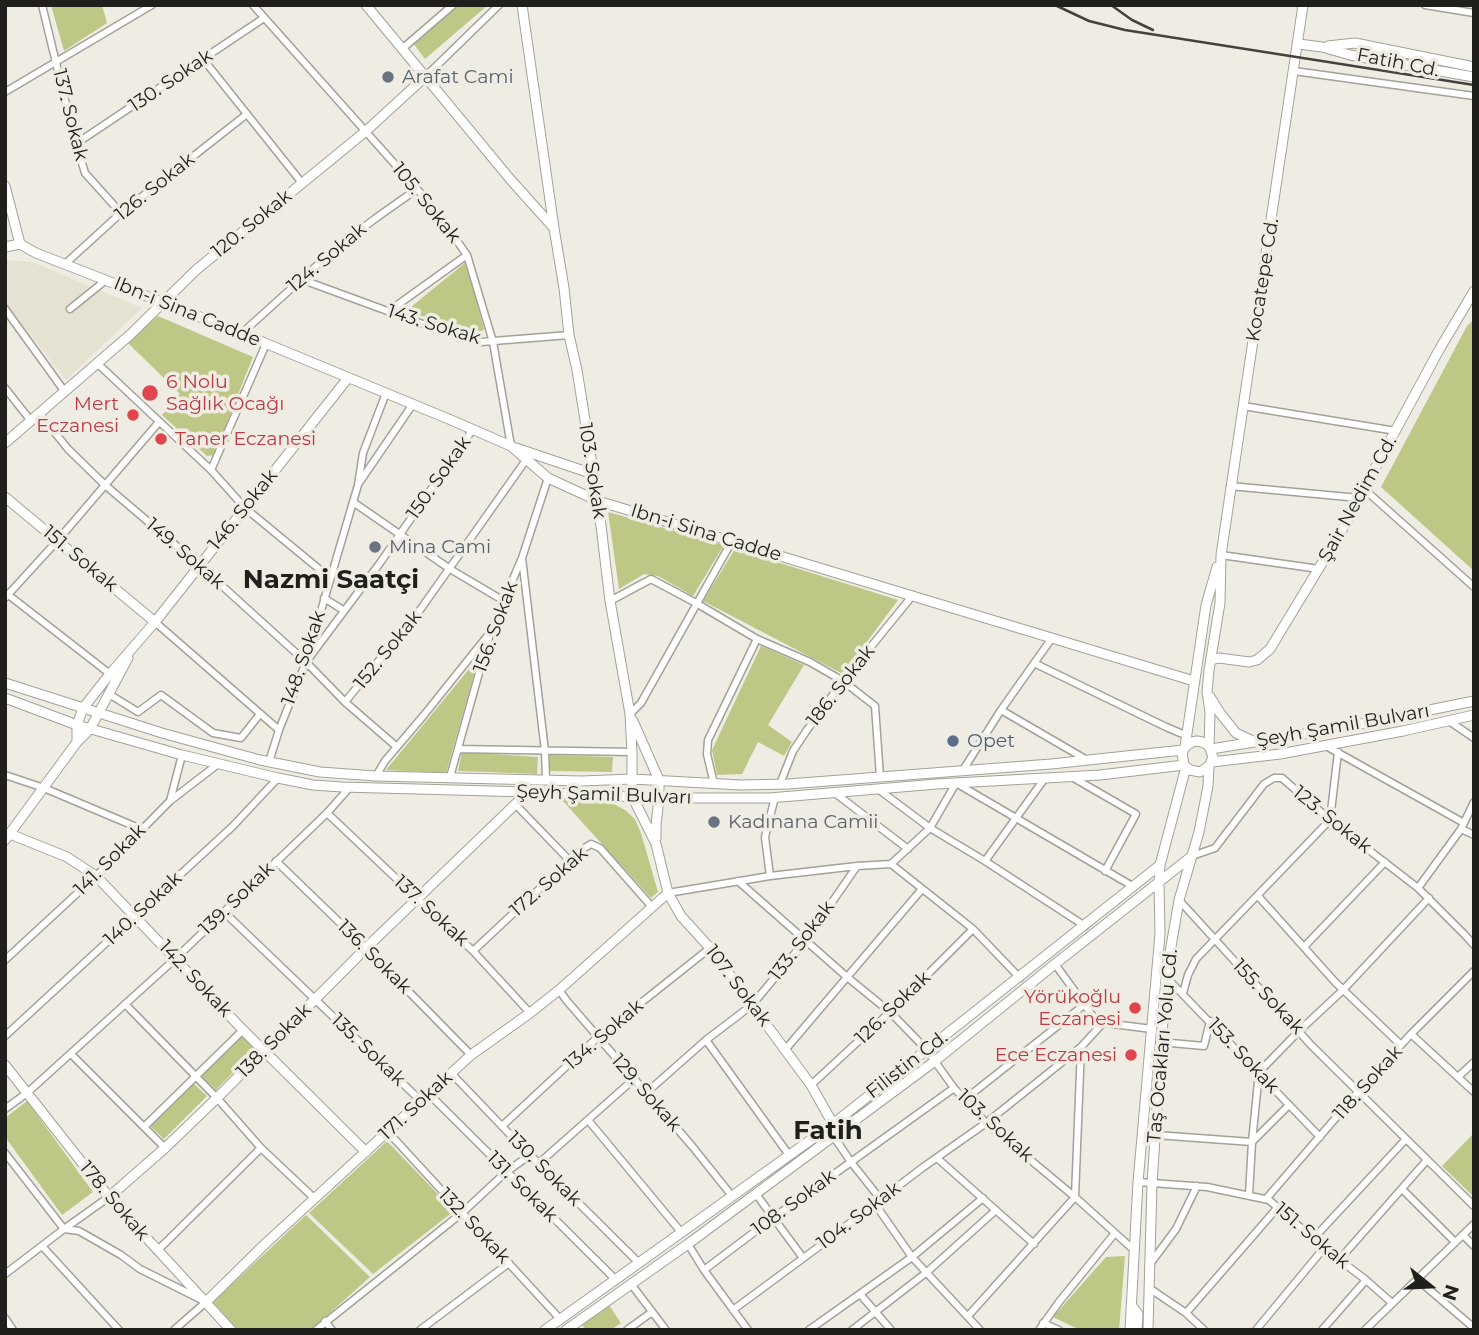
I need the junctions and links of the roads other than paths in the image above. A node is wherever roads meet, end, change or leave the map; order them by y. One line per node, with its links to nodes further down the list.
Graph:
1 (42, 5): 17 (street, 137. Sokak)
2 (152, 5): 17 (street)
3 (253, 5): 12 (street, 105. Sokak)
4 (366, 5): 15 (main road)
5 (453, 5): 15 (street)
6 (499, 5): 20 (street, 120. Sokak)
7 (522, 5): 31 (main road, 103. Sokak)
8 (1303, 5): 13 (main road, Kocatepe Cd.)
9 (1425, 5): 10 (street)
10 (1443, 7): 11 (street)
11 (1474, 13)
12 (264, 18): 16 (street, 130. Sokak); 25 (street, 105. Sokak)
13 (1299, 44): 14 (main road, Fatih Cd.); 19 (main road, Kocatepe Cd.)
14 (1322, 47): 18 (main road, Fatih Cd.); 21 (main road, Fatih Cd.)
15 (402, 49): 20 (main road)
16 (204, 59): 24 (street); 26 (street, 130. Sokak)
17 (56, 62): 22 (street); 26 (street, 137. Sokak)
18 (1474, 67)
19 (1294, 71): 23 (street); 53 (main road, Kocatepe Cd.)
20 (425, 77): 25 (main road, 120. Sokak); 31 (main road)
21 (1474, 77)
22 (5, 92)
23 (1474, 96)
24 (247, 114): 27 (street); 30 (street, 126. Sokak)
25 (366, 131): 27 (main road, 120. Sokak); 29 (street, 105. Sokak)
26 (76, 143): 30 (street, 137. Sokak)
27 (302, 183): 39 (main road, 120. Sokak)
28 (5, 186): 32 (main road)
29 (417, 189): 34 (street, 105. Sokak); 36 (street, 124. Sokak)
30 (121, 213): 35 (street, 126. Sokak)
31 (554, 228): 44 (main road, 103. Sokak)
32 (20, 244): 33 (main road); 35 (main road, Ibn-i Sina Cadde)
33 (5, 247)
34 (467, 255): 42 (street); 45 (street, 105. Sokak)
35 (65, 264): 37 (main road, Ibn-i Sina Cadde)
36 (303, 279): 42 (street, 143. Sokak); 43 (street, 124. Sokak)
37 (106, 280): 39 (main road, Ibn-i Sina Cadde); 41 (street)
38 (1474, 291): 58 (main road, Şair Nedim Cd.)
39 (164, 302): 43 (main road, Ibn-i Sina Cadde); 47 (main road, 120. Sokak)
40 (5, 309): 50 (street)
41 (70, 309)
42 (389, 311): 45 (street, 143. Sokak)
43 (242, 333): 46 (main road, Ibn-i Sina Cadde)
44 (569, 335): 45 (street, 143. Sokak); 63 (main road, 103. Sokak)
45 (493, 342): 60 (street, 105. Sokak)
46 (266, 344): 48 (main road, Ibn-i Sina Cadde); 62 (street)
47 (98, 364): 50 (main road, 120. Sokak); 56 (street)
48 (348, 377): 51 (main road, Ibn-i Sina Cadde); 73 (main road, 146. Sokak)
49 (5, 388): 55 (street)
50 (65, 392): 54 (main road, 120. Sokak)
51 (386, 393): 52 (main road, Ibn-i Sina Cadde); 66 (street, 148. Sokak)
52 (413, 404): 57 (main road, Ibn-i Sina Cadde); 66 (street)
53 (1242, 406): 58 (street); 67 (main road, Kocatepe Cd.)
54 (40, 414): 55 (main road, 120. Sokak); 65 (street, 149. Sokak)
55 (31, 421): 59 (main road, 120. Sokak)
56 (159, 422): 62 (street); 65 (street)
57 (473, 429): 60 (main road, Ibn-i Sina Cadde); 74 (street, 150. Sokak)
58 (1396, 430): 68 (main road, Şair Nedim Cd.)
59 (5, 443)
60 (511, 446): 61 (main road, Ibn-i Sina Cadde); 63 (main road)
61 (526, 460): 64 (main road, Ibn-i Sina Cadde); 80 (street, 152. Sokak)
62 (211, 470): 73 (street)
63 (593, 474): 71 (main road, 103. Sokak)
64 (548, 478): 71 (main road, Ibn-i Sina Cadde); 78 (street, 156. Sokak)
65 (105, 485): 75 (street); 79 (street, 149. Sokak)
66 (358, 485): 72 (street, 148. Sokak)
67 (1230, 486): 70 (street); 77 (main road, Kocatepe Cd.)
68 (1364, 489): 70 (main road, Şair Nedim Cd.); 83 (street)
69 (5, 498): 75 (main road, 151. Sokak)
70 (1359, 498): 81 (main road, Şair Nedim Cd.)
71 (598, 500): 76 (main road, Ibn-i Sina Cadde); 88 (main road, 103. Sokak)
72 (353, 502): 74 (street); 82 (street, 148. Sokak)
73 (245, 508): 79 (main road, 146. Sokak); 82 (street)
74 (401, 534): 80 (street); 90 (street, 150. Sokak)
75 (58, 540): 84 (street); 91 (main road, 151. Sokak)
76 (732, 541): 85 (main road, Ibn-i Sina Cadde); 89 (street)
77 (1221, 555): 81 (street); 96 (main road, Kocatepe Cd.); 101 (main road, Kocatepe Cd.)
78 (522, 558): 87 (street, 156. Sokak); 127 (street)
79 (198, 565): 91 (main road, 146. Sokak); 97 (street, 149. Sokak)
80 (450, 569): 87 (street); 107 (street, 152. Sokak)
81 (1319, 569): 96 (main road, Şair Nedim Cd.)
82 (330, 578): 86 (street, 148. Sokak)
83 (1474, 587)
84 (6, 595): 99 (street)
85 (913, 595): 93 (main road, Ibn-i Sina Cadde); 100 (street, 186. Sokak)
86 (324, 598): 90 (street); 97 (street, 148. Sokak)
87 (504, 601): 92 (street, 156. Sokak)
88 (610, 601): 89 (street); 112 (main road, 103. Sokak)
89 (696, 603): 94 (street); 112 (street)
90 (343, 610): 97 (street, 150. Sokak)
91 (155, 622): 95 (main road, 146. Sokak); 111 (street)
92 (491, 630): 123 (street); 125 (street, 156. Sokak)
93 (1052, 638): 98 (street); 101 (main road, Ibn-i Sina Cadde)
94 (757, 639): 100 (street); 148 (street)
95 (138, 642): 99 (main road, 146. Sokak); 104 (main road, 146. Sokak)
96 (1211, 660): 103 (main road, Kocatepe Cd.)
97 (306, 662): 107 (street, 149. Sokak); 117 (street, 148. Sokak)
98 (1034, 663): 109 (street); 118 (street)
99 (110, 674): 108 (main road, 146. Sokak)
100 (844, 681): 141 (street); 149 (street, 186. Sokak)
101 (1194, 681): 118 (main road, Kocatepe Cd.)
102 (5, 683): 108 (main road, Şeyh Şamil Bulvarı)
103 (1207, 692): 121 (main road); 124 (main road, Kocatepe Cd.)
104 (109, 694): 110 (main road, 146. Sokak); 111 (street)
105 (5, 698): 115 (main road, Şeyh Şamil Bulvarı)
106 (1474, 701): 121 (main road, Şeyh Şamil Bulvarı)
107 (345, 702): 123 (street, 149. Sokak)
108 (83, 709): 110 (main road, Şeyh Şamil Bulvarı); 115 (main road, 146. Sokak)
109 (1001, 710): 131 (street); 136 (street)
110 (99, 713): 116 (main road, 146. Sokak); 132 (main road, Şeyh Şamil Bulvarı)
111 (260, 714): 117 (street)
112 (630, 714): 128 (main road, 103. Sokak); 146 (main road, 103. Sokak)
113 (1474, 715): 114 (main road, Şeyh Şamil Bulvarı)
114 (1449, 721): 119 (street); 122 (main road, Şeyh Şamil Bulvarı)
115 (76, 725): 116 (main road, Şeyh Şamil Bulvarı); 120 (main road)
116 (90, 729): 120 (main road, 146. Sokak); 130 (main road, Şeyh Şamil Bulvarı)
117 (279, 730): 132 (street, 148. Sokak)
118 (1185, 734): 126 (main road, Kocatepe Cd.)
119 (1474, 738)
120 (77, 742): 151 (main road, 146. Sokak)
121 (1255, 742): 124 (main road, Şeyh Şamil Bulvarı)
122 (1326, 746): 129 (street); 134 (main road, Şeyh Şamil Bulvarı)
123 (397, 747): 138 (street)
124 (1210, 747): 126 (main road, Şeyh Şamil Bulvarı); 134 (main road)
125 (458, 749): 127 (street); 140 (street, 156. Sokak)
126 (1184, 749): 131 (main road, Şeyh Şamil Bulvarı); 135 (main road)
127 (545, 751): 128 (street); 144 (street)
128 (632, 752): 145 (main road, 103. Sokak)
129 (1338, 752): 163 (street); 164 (street)
130 (181, 755): 133 (main road, Şeyh Şamil Bulvarı); 158 (street)
131 (1087, 760): 136 (main road, Şeyh Şamil Bulvarı)
132 (269, 762): 138 (main road, Şeyh Şamil Bulvarı)
133 (218, 764): 142 (main road, Şeyh Şamil Bulvarı); 158 (street, 141. Sokak)
134 (1210, 764): 135 (main road, Şeyh Şamil Bulvarı); 171 (main road, Taş Ocakları Yolu Cd.)
135 (1185, 766): 139 (main road, Şeyh Şamil Bulvarı); 177 (main road, Taş Ocakları Yolu Cd.)
136 (963, 770): 141 (main road, Şeyh Şamil Bulvarı)
137 (5, 775): 151 (street)
138 (376, 776): 140 (main road, Şeyh Şamil Bulvarı)
139 (1072, 776): 143 (main road, Şeyh Şamil Bulvarı); 179 (street)
140 (450, 777): 144 (main road, Şeyh Şamil Bulvarı)
141 (880, 777): 149 (main road, Şeyh Şamil Bulvarı)
142 (278, 778): 150 (main road, Şeyh Şamil Bulvarı); 194 (street, 140. Sokak)
143 (1045, 778): 147 (main road, Şeyh Şamil Bulvarı); 162 (street)
144 (546, 779): 145 (main road, Şeyh Şamil Bulvarı)
145 (632, 779): 146 (main road, Şeyh Şamil Bulvarı); 155 (main road, 103. Sokak)
146 (659, 780): 148 (main road, Şeyh Şamil Bulvarı); 157 (main road, 103. Sokak)
147 (956, 783): 152 (main road, Şeyh Şamil Bulvarı); 162 (street); 165 (street)
148 (714, 784): 149 (main road, Şeyh Şamil Bulvarı)
149 (780, 784)
150 (350, 787): 153 (main road, Şeyh Şamil Bulvarı); 161 (street, 139. Sokak)
151 (44, 788): 166 (street); 167 (main road, 146. Sokak)
152 (878, 789): 154 (main road, Şeyh Şamil Bulvarı); 165 (street)
153 (528, 792): 155 (main road, Şeyh Şamil Bulvarı); 160 (main road, 138. Sokak)
154 (835, 793): 156 (main road, Şeyh Şamil Bulvarı); 170 (street)
155 (632, 796): 157 (main road, Şeyh Şamil Bulvarı); 169 (main road)
156 (775, 797): 157 (main road, Şeyh Şamil Bulvarı); 181 (street)
157 (659, 798): 169 (main road, 103. Sokak)
158 (170, 802): 166 (street, 141. Sokak)
159 (1474, 802): 164 (street)
160 (516, 805): 173 (street); 190 (main road, 138. Sokak)
161 (327, 813): 172 (street, 139. Sokak); 190 (street, 137. Sokak)
162 (1016, 819): 174 (street); 179 (street)
163 (1330, 820): 171 (street, 123. Sokak); 175 (street, 123. Sokak); 188 (street)
164 (1463, 826): 168 (street); 185 (street)
165 (930, 828): 170 (street); 174 (street)
166 (141, 829): 180 (street, 141. Sokak)
167 (7, 835): 180 (main road, 142. Sokak)
168 (1474, 835)
169 (656, 844): 187 (main road, 107. Sokak)
170 (908, 849): 176 (street)
171 (1192, 856): 183 (main road, Filistin Cd.); 191 (main road, Taş Ocakları Yolu Cd.)
172 (276, 861): 193 (street, 139. Sokak); 201 (street, 136. Sokak)
173 (570, 861): 192 (street, 172. Sokak); 203 (street, 172. Sokak)
174 (985, 862): 195 (street)
175 (1385, 862): 185 (street, 123. Sokak); 200 (street)
176 (891, 864): 178 (street); 186 (street)
177 (1160, 865): 183 (main road, Taş Ocakları Yolu Cd.); 184 (main road, Filistin Cd.)
178 (858, 866): 181 (street); 198 (street, 133. Sokak)
179 (1105, 871): 184 (street)
180 (96, 876): 194 (main road, 142. Sokak); 205 (street, 141. Sokak)
181 (770, 877): 182 (street)
182 (738, 881): 187 (street); 198 (street, 103. Sokak)
183 (1159, 883): 206 (main road, Filistin Cd.); 222 (main road, Taş Ocakları Yolu Cd.)
184 (1134, 887): 195 (main road, Filistin Cd.)
185 (1418, 888): 189 (street, 123. Sokak)
186 (922, 889): 196 (street); 209 (street)
187 (668, 893): 192 (main road, 171. Sokak); 202 (main road, 107. Sokak)
188 (1258, 896): 197 (street); 200 (street)
189 (1429, 898): 199 (street, 123. Sokak); 212 (street)
190 (417, 899): 201 (main road, 138. Sokak); 203 (street, 137. Sokak)
191 (1179, 900): 197 (street, 155. Sokak); 208 (main road, Taş Ocakları Yolu Cd.)
192 (652, 907): 211 (main road, 171. Sokak)
193 (224, 912): 204 (street, 139. Sokak); 214 (street, 135. Sokak)
194 (136, 917): 204 (main road, 142. Sokak); 226 (street, 140. Sokak)
195 (1085, 926): 210 (main road, Filistin Cd.)
196 (973, 929): 210 (street); 218 (street, 126. Sokak)
197 (1214, 939): 213 (street); 224 (street, 155. Sokak)
198 (806, 940): 209 (street, 103. Sokak); 216 (street, 133. Sokak)
199 (1474, 946)
200 (1304, 947): 212 (street)
201 (366, 948): 214 (main road, 138. Sokak); 236 (street, 136. Sokak)
202 (710, 948): 216 (main road, 107. Sokak); 227 (street, 134. Sokak)
203 (473, 951): 219 (street, 137. Sokak)
204 (175, 959): 215 (street, 139. Sokak); 223 (main road, 142. Sokak)
205 (5, 960)
206 (1055, 964): 217 (street); 237 (main road, Filistin Cd.)
207 (1474, 971): 225 (street, 118. Sokak)
208 (1166, 976): 213 (street, 153. Sokak); 229 (main road, Taş Ocakları Yolu Cd.)
209 (848, 977): 218 (street, 103. Sokak); 233 (street)
210 (1020, 978): 232 (main road, Filistin Cd.)
211 (559, 990): 219 (main road, 171. Sokak); 227 (street, 129. Sokak)
212 (1343, 990): 224 (street); 230 (street)
213 (1182, 993): 220 (street, 153. Sokak)
214 (315, 1000): 234 (main road, 138. Sokak); 254 (street, 135. Sokak)
215 (125, 1004): 235 (street, 139. Sokak); 242 (street)
216 (752, 1005): 228 (street, 133. Sokak); 233 (main road, 107. Sokak)
217 (1084, 1005): 221 (street); 253 (street)
218 (890, 1012): 232 (street, 103. Sokak); 245 (street, 126. Sokak)
219 (530, 1013): 236 (main road, 171. Sokak)
220 (1210, 1021): 229 (street); 240 (street, 153. Sokak)
221 (1103, 1023): 222 (street); 231 (street, 104. Sokak)
222 (1152, 1029): 279 (main road, Taş Ocakları Yolu Cd.)
223 (243, 1030): 234 (main road, 142. Sokak); 242 (street)
224 (1299, 1031): 240 (street); 247 (street, 155. Sokak)
225 (1411, 1034): 230 (street, 118. Sokak); 243 (street)
226 (5, 1036)
227 (598, 1037): 244 (street, 129. Sokak); 260 (street, 134. Sokak)
228 (706, 1040): 250 (street, 133. Sokak); 273 (street)
229 (1160, 1042): 263 (main road, Taş Ocakları Yolu Cd.)
230 (1401, 1045): 247 (street, 118. Sokak)
231 (1082, 1047): 258 (street, 104. Sokak); 287 (street)
232 (926, 1049): 237 (street, 103. Sokak); 259 (main road, Filistin Cd.)
233 (785, 1050): 245 (main road, 107. Sokak)
234 (264, 1051): 252 (main road, 138. Sokak); 270 (main road, 142. Sokak)
235 (71, 1054): 249 (street, 139. Sokak); 261 (street)
236 (471, 1055): 241 (main road, 171. Sokak)
237 (935, 1061): 246 (street, 103. Sokak); 264 (main road, Filistin Cd.)
238 (1474, 1062): 243 (street)
239 (5, 1065): 249 (main road, 178. Sokak)
240 (1259, 1072): 255 (street, 153. Sokak); 267 (street)
241 (451, 1073): 251 (main road, 171. Sokak); 260 (street, 130. Sokak)
242 (194, 1077): 252 (street); 261 (street)
243 (1458, 1077): 248 (street)
244 (634, 1079): 250 (street, 129. Sokak); 257 (street)
245 (811, 1085): 259 (main road, 107. Sokak)
246 (954, 1088): 253 (street, 103. Sokak); 276 (street, 108. Sokak)
247 (1359, 1092): 265 (street, 118. Sokak); 266 (street, 155. Sokak)
248 (1474, 1092)
249 (27, 1093): 256 (street, 139. Sokak); 286 (main road, 178. Sokak)
250 (646, 1093): 285 (street, 129. Sokak)
251 (429, 1094): 254 (main road, 171. Sokak); 278 (street, 131. Sokak)
252 (217, 1098): 268 (main road, 138. Sokak); 269 (street)
253 (964, 1100): 258 (street, 103. Sokak)
254 (421, 1101): 262 (main road, 171. Sokak)
255 (1289, 1105): 265 (street, 153. Sokak); 267 (street)
256 (5, 1109)
257 (587, 1120): 277 (street); 299 (street)
258 (986, 1123): 274 (street, 104. Sokak); 287 (street, 103. Sokak)
259 (833, 1124): 264 (main road); 273 (main road, Filistin Cd.)
260 (502, 1126): 272 (street, 130. Sokak)
261 (144, 1127): 268 (street)
262 (388, 1132): 270 (main road, 171. Sokak); 295 (street, 132. Sokak)
263 (1156, 1135): 267 (street); 280 (main road, Taş Ocakları Yolu Cd.)
264 (834, 1137): 276 (street); 283 (main road, Filistin Cd.)
265 (1320, 1137): 290 (street, 118. Sokak)
266 (1406, 1139): 275 (street, 155. Sokak); 302 (street)
267 (1252, 1142): 284 (street)
268 (165, 1148): 286 (main road, 138. Sokak)
269 (261, 1148): 289 (street); 309 (street)
270 (366, 1152): 289 (main road, 171. Sokak)
271 (5, 1153): 298 (street)
272 (530, 1155): 277 (street, 130. Sokak); 278 (street)
273 (789, 1155): 285 (main road, Filistin Cd.)
274 (937, 1158): 288 (street); 291 (street, 104. Sokak)
275 (1427, 1160): 282 (street); 292 (street, 155. Sokak)
276 (851, 1162): 291 (street); 296 (street, 108. Sokak)
277 (538, 1164): 314 (street, 130. Sokak)
278 (506, 1172): 295 (street); 320 (street, 131. Sokak)
279 (1138, 1182): 280 (street, 151. Sokak); 310 (main road, Taş Ocakları Yolu Cd.)
280 (1152, 1182): 281 (street, 151. Sokak); 316 (main road, Taş Ocakları Yolu Cd.)
281 (1197, 1186): 284 (street, 151. Sokak); 316 (street)
282 (1402, 1189): 303 (street); 313 (street)
283 (755, 1194): 296 (street); 304 (main road, Filistin Cd.)
284 (1249, 1195): 290 (street, 151. Sokak)
285 (733, 1196): 299 (main road, Filistin Cd.)
286 (109, 1197): 298 (street, 138. Sokak); 309 (main road, 178. Sokak)
287 (1075, 1197): 300 (street, 103. Sokak); 305 (street)
288 (983, 1198): 294 (street); 311 (street)
289 (315, 1199): 326 (main road, 171. Sokak)
290 (1266, 1199): 293 (street, 151. Sokak)
291 (878, 1202): 311 (street); 312 (street, 104. Sokak)
292 (1474, 1206)
293 (1278, 1207): 302 (street, 151. Sokak); 332 (street)
294 (996, 1210): 305 (street); 318 (street)
295 (462, 1213): 315 (street, 132. Sokak); 336 (street)
296 (773, 1218): 312 (street); 317 (street, 108. Sokak)
297 (1474, 1224): 301 (street)
298 (64, 1229): 306 (street, 138. Sokak); 326 (street)
299 (681, 1232): 314 (main road, Filistin Cd.)
300 (1115, 1233): 310 (street, 103. Sokak); 337 (street)
301 (1462, 1236): 303 (street); 307 (street)
302 (1313, 1239): 308 (street, 151. Sokak)
303 (1455, 1242): 321 (street)
304 (688, 1244): 317 (street); 323 (main road, Filistin Cd.)
305 (1034, 1244): 333 (street)
306 (42, 1246): 319 (street, 138. Sokak); 342 (street)
307 (1474, 1246)
308 (1324, 1248): 313 (street, 151. Sokak); 362 (street)
309 (157, 1251): 326 (main road, 178. Sokak)
310 (1135, 1251): 328 (main road, Taş Ocakları Yolu Cd.)
311 (912, 1257): 318 (street); 325 (street)
312 (803, 1258): 329 (street, 104. Sokak)
313 (1339, 1260): 322 (street, 151. Sokak)
314 (638, 1262): 320 (main road, Filistin Cd.)
315 (509, 1263): 335 (street, 132. Sokak); 347 (street)
316 (1150, 1264): 324 (main road, Taş Ocakları Yolu Cd.)
317 (704, 1270): 329 (street)
318 (927, 1272): 331 (street); 333 (street)
319 (5, 1274)
320 (615, 1279): 335 (main road, Filistin Cd.)
321 (1417, 1279): 327 (street); 338 (street)
322 (1366, 1280): 327 (street, 151. Sokak); 363 (street)
323 (631, 1284): 330 (street); 339 (main road, Filistin Cd.)
324 (1149, 1288): 332 (street); 360 (main road, Taş Ocakları Yolu Cd.)
325 (860, 1294): 331 (street); 352 (street)
326 (206, 1302): 343 (street, 171. Sokak); 344 (main road, 178. Sokak)
327 (1392, 1303): 340 (street)
328 (1132, 1306): 358 (main road, Taş Ocakları Yolu Cd.); 359 (main road)
329 (733, 1310): 351 (street)
330 (652, 1312): 349 (street); 350 (street)
331 (876, 1313): 353 (street); 354 (street)
332 (1186, 1313): 361 (street)
333 (968, 1316): 355 (street)
334 (5, 1318): 341 (street)
335 (560, 1319): 348 (main road, Filistin Cd.)
336 (325, 1321): 345 (street); 346 (street)
337 (1044, 1323): 356 (street); 357 (street)
338 (1474, 1328)
339 (569, 1329)
340 (1368, 1329)
341 (13, 1330)
342 (119, 1330)
343 (174, 1330)
344 (231, 1330)
345 (316, 1330)
346 (332, 1330)
347 (420, 1330)
348 (545, 1330)
349 (627, 1330)
350 (666, 1330)
351 (747, 1330)
352 (809, 1330)
353 (852, 1330)
354 (891, 1330)
355 (980, 1330)
356 (1039, 1330)
357 (1059, 1330)
358 (1130, 1330)
359 (1137, 1330)
360 (1148, 1330)
361 (1204, 1330)
362 (1256, 1330)
363 (1322, 1330)

